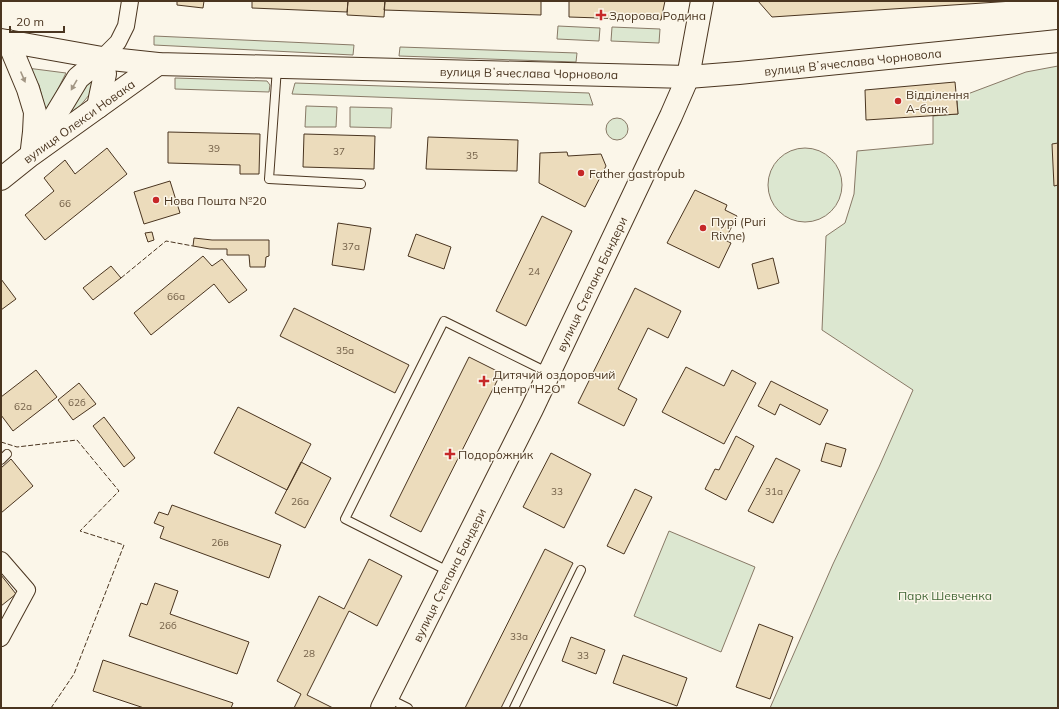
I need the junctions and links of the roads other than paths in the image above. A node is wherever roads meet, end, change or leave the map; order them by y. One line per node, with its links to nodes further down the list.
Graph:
1 (130, 1): 5 (street)
2 (702, 1): 8 (main road, вулиця Степана Бандери)
3 (5, 40): 5 (main road, вулиця Вʼячеслава Чорновола); 10 (main road, one-way to 10)
4 (1058, 41): 8 (main road, вулиця Вʼячеслава Чорновола)
5 (102, 58): 6 (main road, вулиця Вʼячеслава Чорновола); 9 (main road); 10 (main road, one-way to 10)
6 (158, 64): 7 (main road, вулиця Вʼячеслава Чорновола); 9 (main road, вулиця Олекси Новака)
7 (277, 67): 8 (main road, вулиця Вʼячеслава Чорновола); 12 (lane)
8 (688, 77): 13 (main road, вулиця Степана Бандери)
9 (98, 106): 10 (main road, вулиця Олекси Новака)
10 (31, 155): 11 (main road, вулиця Олекси Новака)
11 (1, 179)
12 (361, 184)
13 (549, 373): 16 (main road, вулиця Степана Бандери); 16 (lane)
14 (1, 560): 17 (street)
15 (581, 570): 20 (lane)
16 (451, 572): 18 (main road, вулиця Степана Бандери)
17 (1, 638)
18 (385, 703): 19 (lane)
19 (408, 708)
20 (514, 708)

